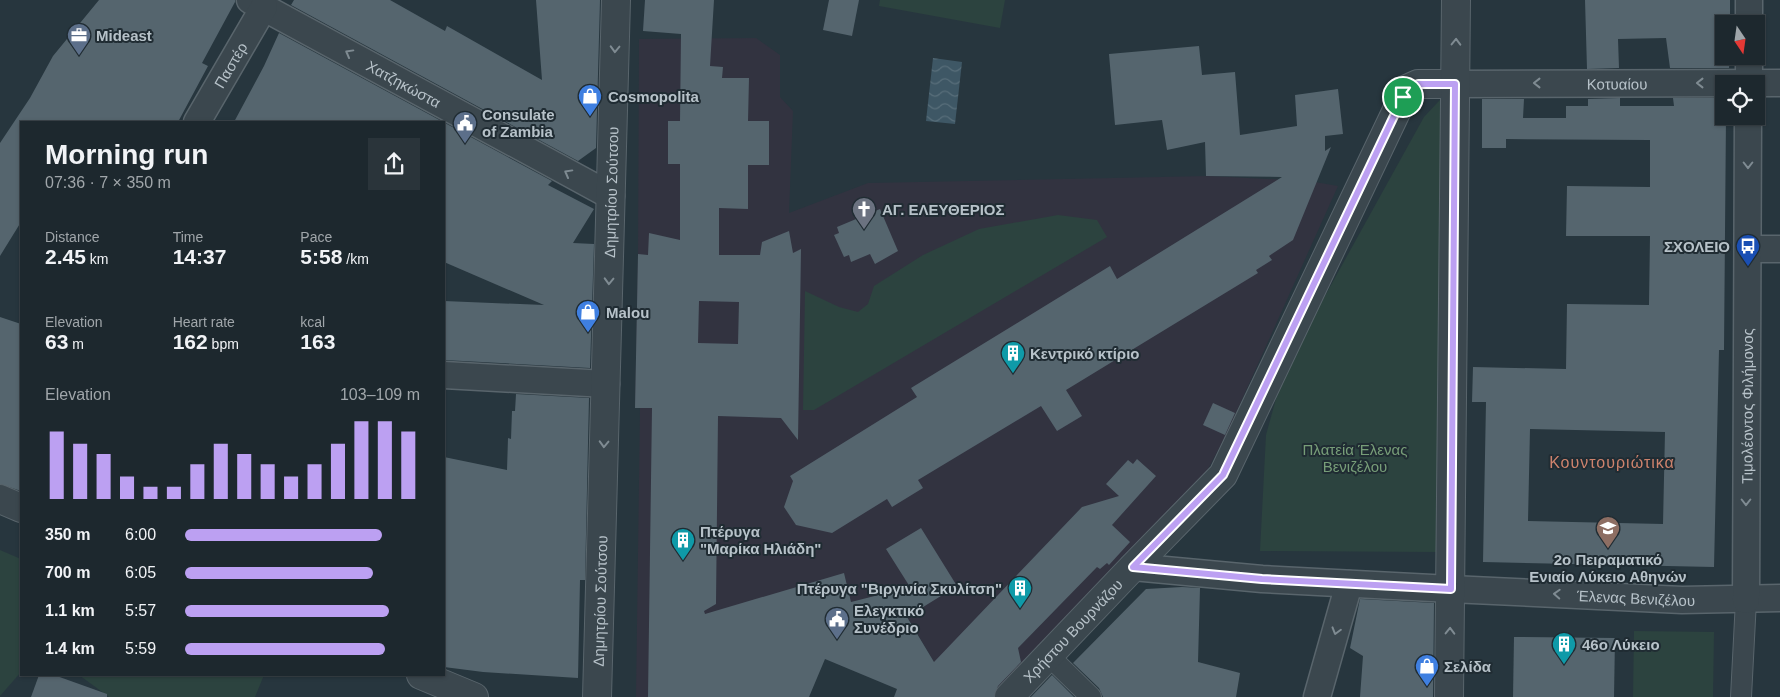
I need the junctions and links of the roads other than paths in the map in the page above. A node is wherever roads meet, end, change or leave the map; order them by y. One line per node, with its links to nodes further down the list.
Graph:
1 (616, 0): 12 (street, Δημητρίου Σούτσου, one-way to 12)
2 (1456, 0): 8 (street, one-way to 2)
3 (1749, 0): 5 (street)
4 (257, 4): 10 (street, Παστέρ); 12 (street, Χατζηκώστα, one-way to 4)
5 (1749, 15)
6 (1765, 83): 7 (street, Κοτυαίου)
7 (1780, 83)
8 (1455, 84): 9 (street, Κοτυαίου, one-way to 8); 19 (street, Χρήστου Βουρνάζου); 21 (street)
9 (1715, 84)
10 (198, 121)
11 (1748, 125): 13 (street, Τιμoλέοντος Φιλήμονος, one-way to 13)
12 (611, 196): 16 (street, Δημητρίου Σούτσου, one-way to 16)
13 (1748, 249): 14 (street); 23 (street, Τιμoλέοντος Φιλήμονος, one-way to 23)
14 (1780, 249)
15 (445, 375): 16 (street)
16 (606, 384): 27 (street, Δημητρίου Σούτσου, one-way to 27)
17 (0, 499): 18 (street)
18 (20, 508)
19 (1133, 567): 20 (street, Έλενας Βενιζέλου); 24 (street, Χρήστου Βουρνάζου)
20 (1349, 584): 21 (street, Έλενας Βενιζέλου); 30 (street, one-way to 30)
21 (1451, 589): 23 (street, Έλενας Βενιζέλου, one-way to 21); 31 (street, one-way to 21)
22 (1780, 598): 23 (street, Έλενας Βενιζέλου)
23 (1746, 600): 32 (street, Τιμoλέοντος Φιλήμονος)
24 (1049, 656): 28 (street, Χρήστου Βουρνάζου); 29 (street)
25 (423, 676): 26 (street)
26 (474, 697)
27 (598, 697)
28 (1009, 697)
29 (1091, 697)
30 (1317, 697)
31 (1450, 697)
32 (1741, 697)

